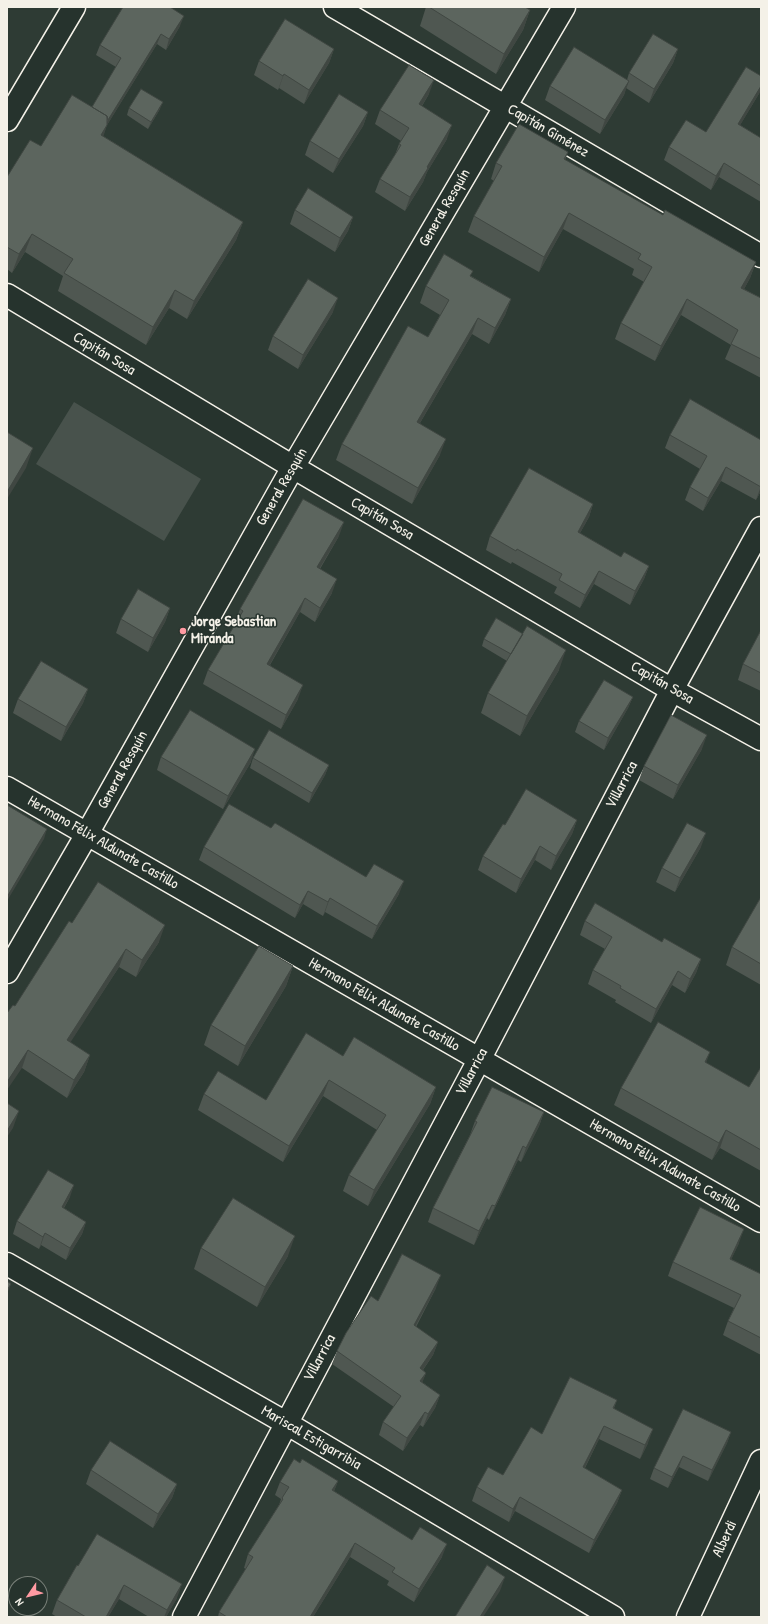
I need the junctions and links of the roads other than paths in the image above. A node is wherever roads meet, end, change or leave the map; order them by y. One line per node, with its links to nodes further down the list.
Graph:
1 (74, 7): 5 (street)
2 (335, 7): 4 (street, Capitán Giménez)
3 (564, 7): 4 (street, General Resquín)
4 (505, 106): 6 (street, Capitán Giménez); 8 (street, General Resquín)
5 (7, 120)
6 (761, 256)
7 (7, 295): 8 (street, Capitán Sosa)
8 (293, 467): 10 (street, Capitán Sosa); 13 (street, General Resquín)
9 (761, 528): 10 (street, Villarrica)
10 (672, 690): 11 (street, Capitán Sosa); 15 (street, Villarrica)
11 (761, 739)
12 (7, 788): 13 (street, Hermano Félix Aldunate Castillo)
13 (87, 834): 14 (street, General Resquín); 15 (street, Hermano Félix Aldunate Castillo)
14 (7, 972)
15 (479, 1060): 16 (street, Hermano Félix Aldunate Castillo); 18 (street, Villarrica)
16 (761, 1221)
17 (7, 1264): 18 (street, Mariscal Estigarribia)
18 (286, 1423): 20 (street, Villarrica); 21 (street, Mariscal Estigarribia)
19 (761, 1461): 22 (street, Alberdi)
20 (184, 1617)
21 (613, 1617)
22 (688, 1617)

